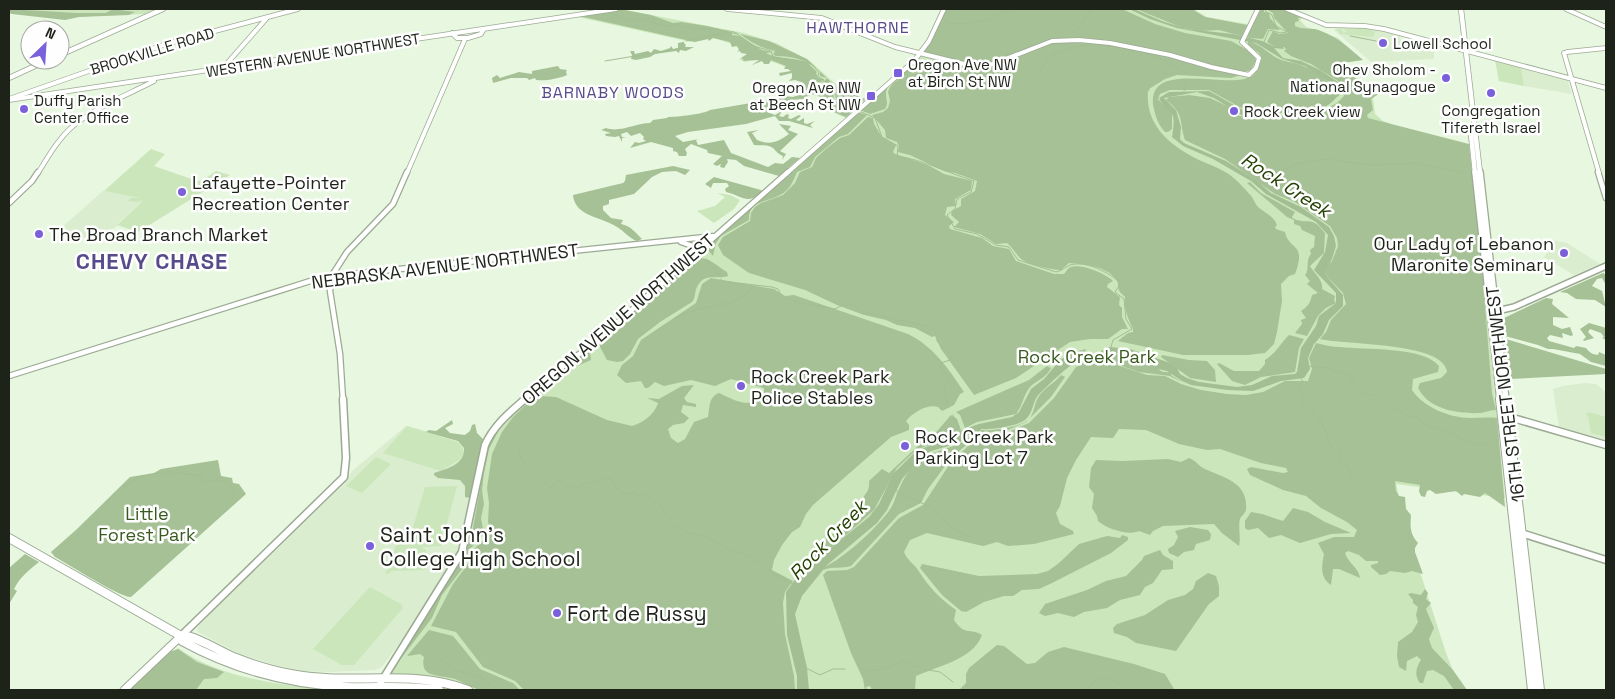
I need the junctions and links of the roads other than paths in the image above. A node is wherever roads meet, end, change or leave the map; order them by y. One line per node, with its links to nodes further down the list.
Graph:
1 (161, 9): 16 (main road)
2 (298, 9): 10 (main road, BROOKVILLE ROAD)
3 (616, 9): 12 (street, WESTERN AVENUE NORTHWEST)
4 (727, 9): 18 (street)
5 (944, 9): 18 (street, OREGON AVENUE NORTHWEST)
6 (1258, 9): 22 (street)
7 (1287, 9): 17 (street)
8 (1459, 9): 17 (main road, 16TH STREET NORTHWEST)
9 (1566, 9): 11 (street)
10 (266, 19): 19 (street); 28 (main road, BROOKVILLE ROAD)
11 (1606, 27)
12 (484, 29): 13 (street, WESTERN AVENUE NORTHWEST); 14 (street)
13 (452, 34): 14 (street); 19 (street, WESTERN AVENUE NORTHWEST)
14 (465, 39): 35 (street)
15 (1606, 48): 26 (street)
16 (70, 50)
17 (1464, 50): 26 (street); 36 (main road, 16TH STREET NORTHWEST)
18 (920, 54): 23 (street); 31 (street, OREGON AVENUE NORTHWEST)
19 (223, 68): 25 (street, WESTERN AVENUE NORTHWEST)
20 (23, 70): 24 (main road)
21 (25, 70): 24 (main road)
22 (1254, 71): 23 (street); 23 (street)
23 (1239, 73)
24 (9, 77)
25 (154, 78): 28 (street, WESTERN AVENUE NORTHWEST); 30 (street)
26 (1572, 79): 27 (street); 29 (street)
27 (1606, 88)
28 (9, 100)
29 (1606, 198)
30 (9, 203)
31 (715, 236): 32 (street, NEBRASKA AVENUE NORTHWEST); 33 (street, OREGON AVENUE NORTHWEST)
32 (671, 241): 33 (street); 35 (street, NEBRASKA AVENUE NORTHWEST)
33 (701, 249): 44 (street, OREGON AVENUE NORTHWEST)
34 (1606, 266): 36 (main road)
35 (331, 276): 37 (street, NEBRASKA AVENUE NORTHWEST); 43 (street)
36 (1493, 312): 38 (main road, 16TH STREET NORTHWEST)
37 (9, 376)
38 (1505, 416): 39 (street); 40 (main road, 16TH STREET NORTHWEST)
39 (1606, 445)
40 (1518, 532): 42 (street); 50 (main road, 16TH STREET NORTHWEST); 51 (main road, 16TH STREET NORTHWEST)
41 (9, 538): 43 (main road)
42 (1606, 560)
43 (181, 636): 44 (main road); 46 (main road); 47 (main road)
44 (383, 678): 45 (street, OREGON AVENUE NORTHWEST); 49 (main road)
45 (378, 687): 46 (main road); 48 (main road)
46 (349, 689)
47 (124, 690)
48 (439, 690)
49 (468, 690)
50 (1532, 690)
51 (1540, 690)

